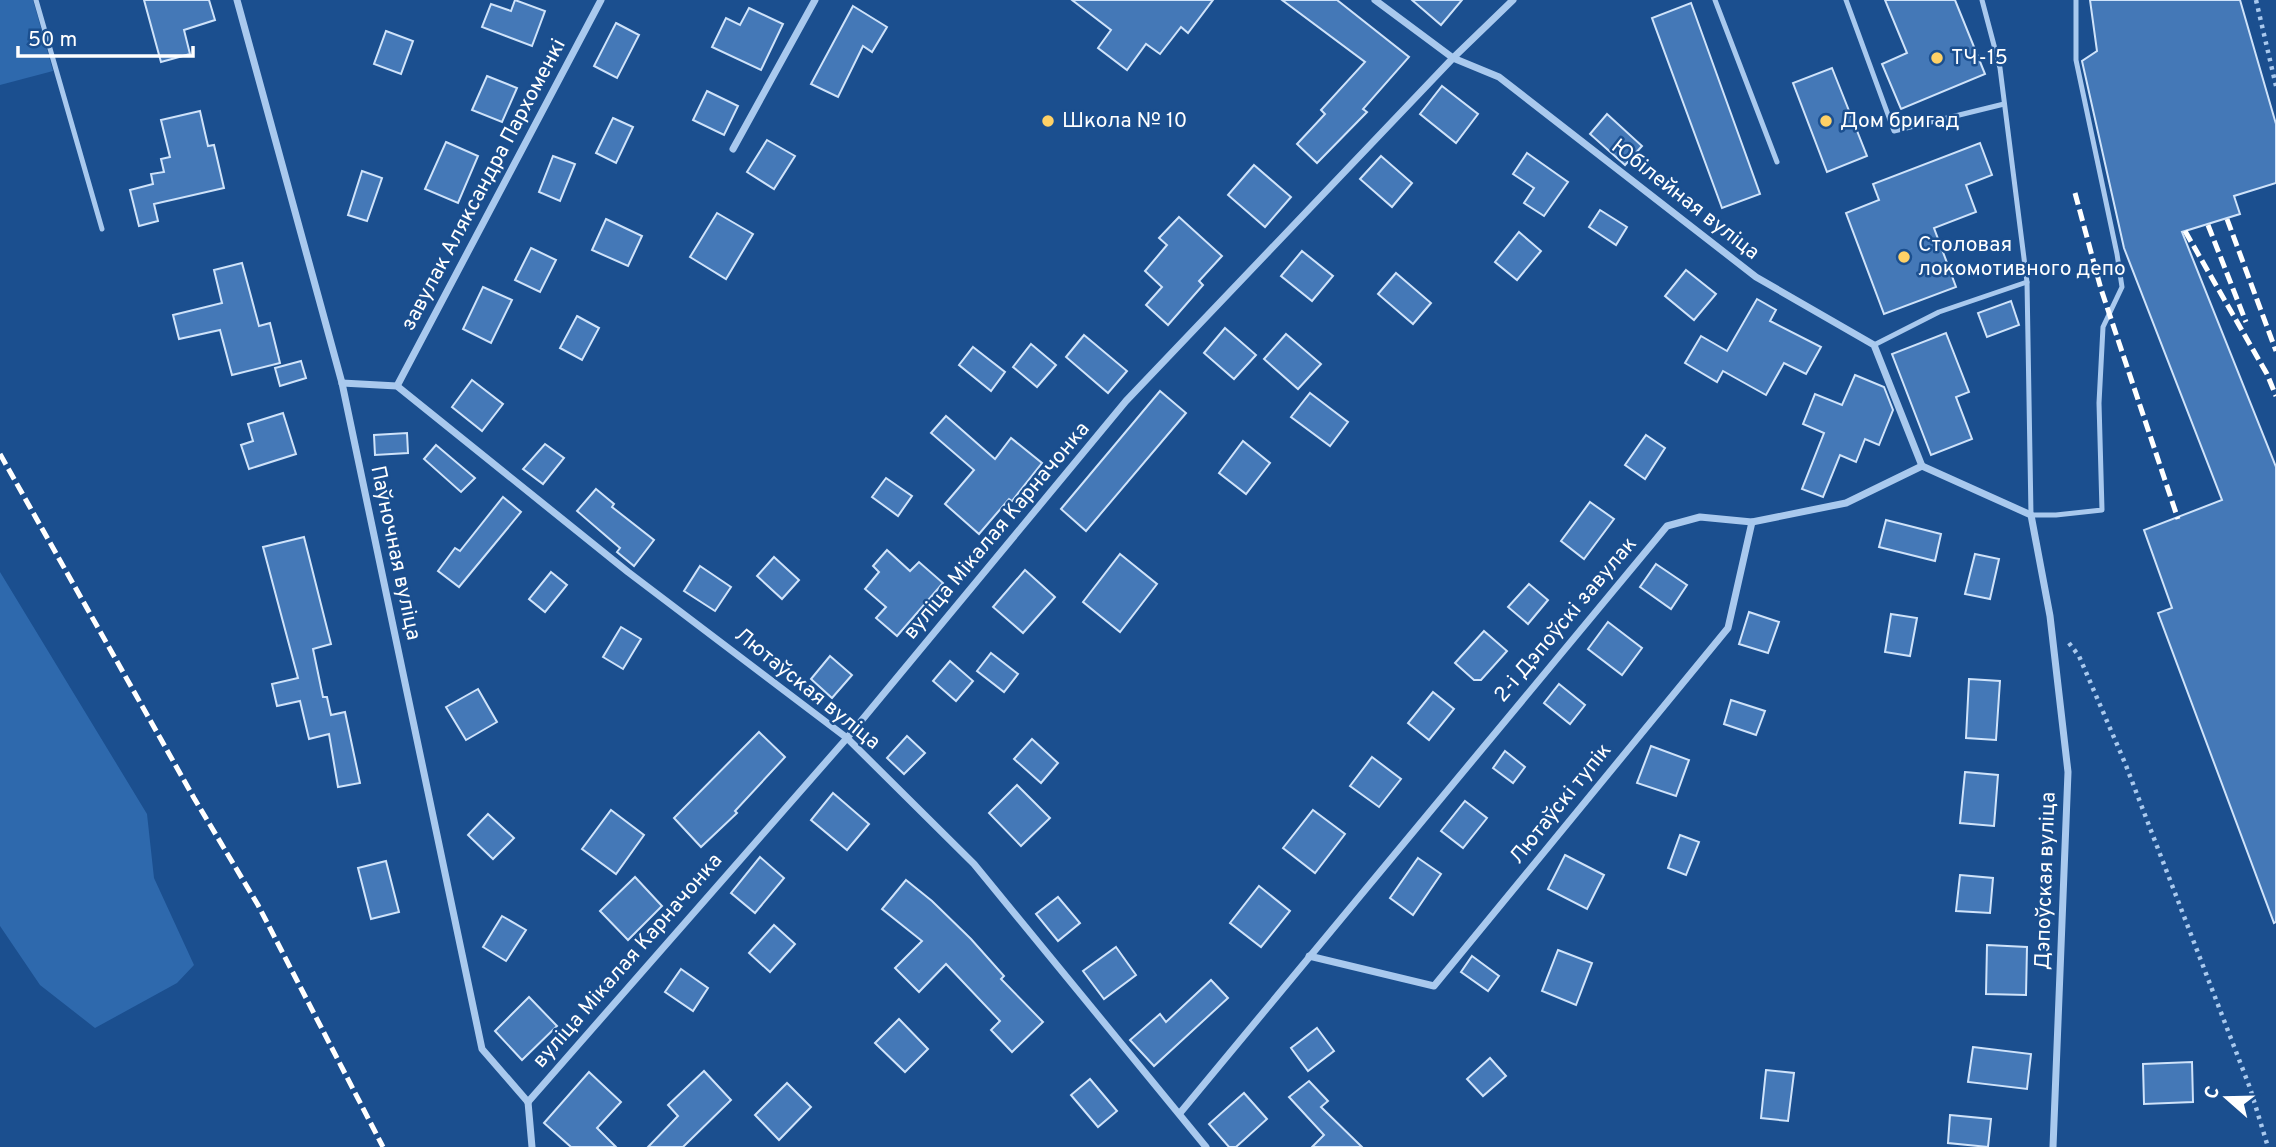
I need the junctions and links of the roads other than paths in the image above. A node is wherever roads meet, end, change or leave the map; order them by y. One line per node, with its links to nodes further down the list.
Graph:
1 (36, 0): 15 (lane)
2 (237, 0): 18 (street, Паўночная вуліца)
3 (601, 0): 19 (street, завулак Аляксандра Пархоменкі)
4 (815, 0): 13 (street)
5 (1375, 0): 11 (street, Юбілейная вуліца)
6 (1513, 0): 11 (street, вуліца Мікалая Карначонка)
7 (1715, 0): 14 (lane)
8 (1846, 0): 12 (lane)
9 (1982, 0): 12 (lane)
10 (2076, 0): 21 (lane)
11 (1453, 58): 17 (street, Юбілейная вуліца); 23 (street, вуліца Мікалая Карначонка)
12 (2004, 104): 16 (lane)
13 (733, 149)
14 (1777, 162)
15 (102, 229)
16 (2026, 282): 17 (lane); 21 (lane)
17 (1874, 345): 20 (street)
18 (342, 383): 19 (street); 25 (street, Паўночная вуліца)
19 (397, 386): 23 (street, Лютаўская вуліца)
20 (1922, 466): 21 (street); 22 (street, 2-і Дэпоўскі завулак)
21 (2031, 515): 29 (street, Дэпоўская вуліца)
22 (1752, 522): 24 (street, 2-і Дэпоўскі завулак); 24 (street, Лютаўскі тупік)
23 (847, 738): 25 (street, вуліца Мікалая Карначонка); 26 (street, Лютаўская вуліца)
24 (1309, 956): 26 (street, 2-і Дэпоўскі завулак)
25 (528, 1102): 27 (street)
26 (1180, 1114): 28 (street, Лютаўская вуліца)
27 (533, 1147)
28 (1206, 1147)
29 (2053, 1147)

